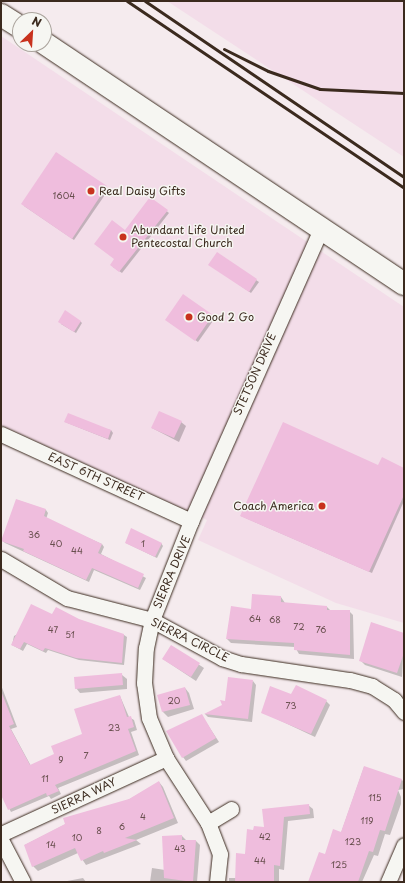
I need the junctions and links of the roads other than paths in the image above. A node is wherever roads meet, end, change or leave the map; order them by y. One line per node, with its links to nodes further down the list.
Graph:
1 (1, 15): 2 (main road)
2 (12, 22)
3 (52, 48): 4 (main road)
4 (321, 229): 5 (main road); 7 (street, STETSON DRIVE)
5 (404, 284)
6 (1, 434): 7 (street, EAST 6TH STREET)
7 (191, 521): 9 (street, SIERRA DRIVE)
8 (1, 559): 9 (street, SIERRA CIRCLE)
9 (152, 620): 10 (street, SIERRA CIRCLE); 11 (street, SIERRA DRIVE)
10 (404, 712)
11 (166, 758): 13 (street, SIERRA DRIVE); 14 (street, SIERRA WAY)
12 (231, 809): 13 (street)
13 (208, 823): 18 (street, SIERRA DRIVE)
14 (1, 834)
15 (1, 840): 17 (street)
16 (404, 845): 19 (street)
17 (23, 882)
18 (217, 882)
19 (388, 882)

